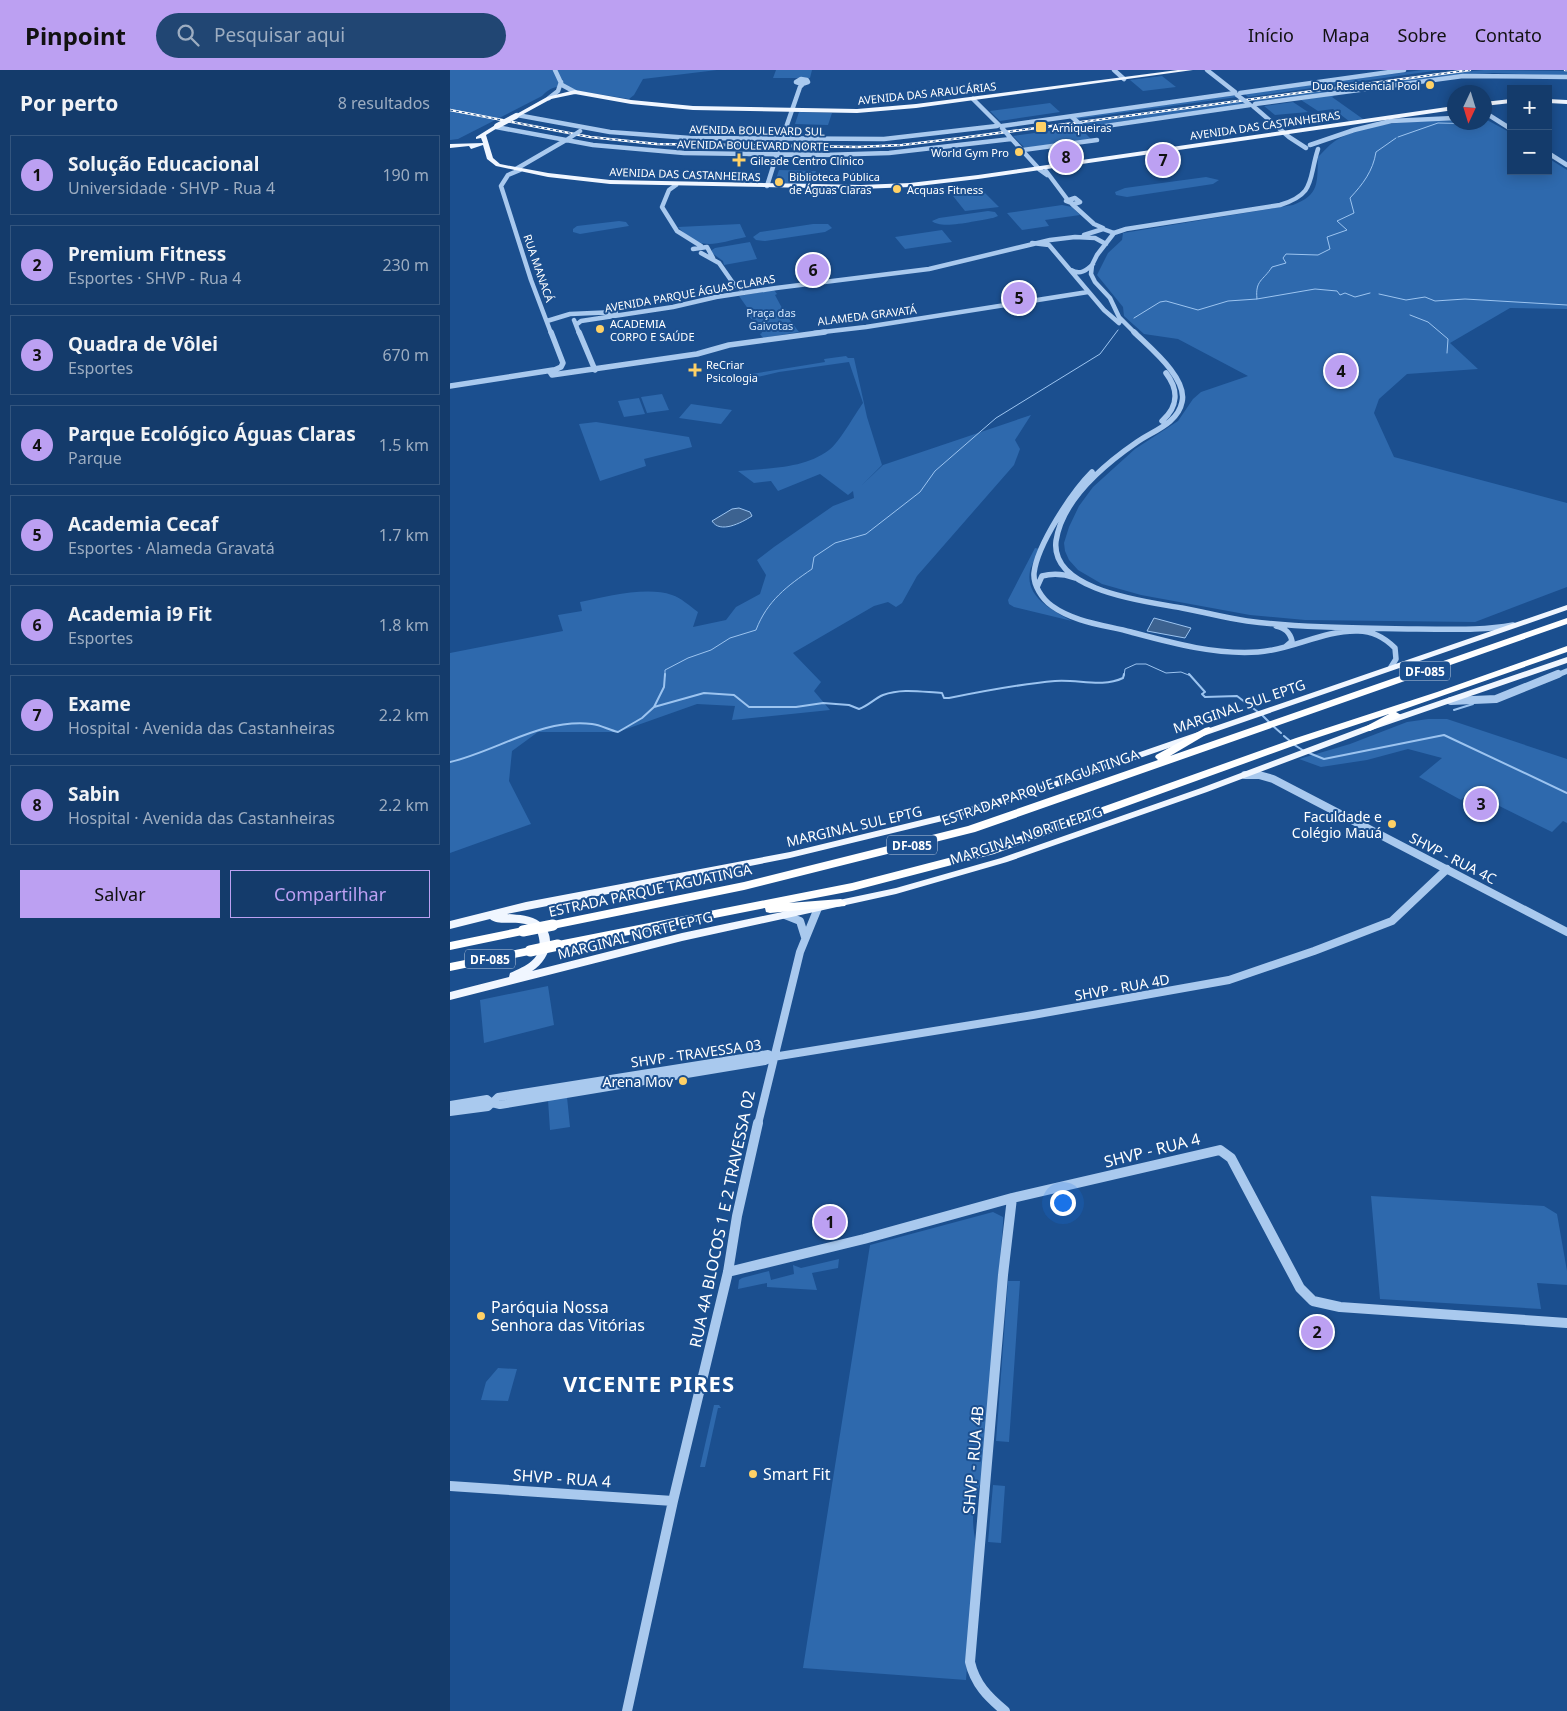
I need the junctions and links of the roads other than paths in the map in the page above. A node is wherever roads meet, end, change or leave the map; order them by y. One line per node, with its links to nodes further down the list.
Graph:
1 (554, 70): 9 (street)
2 (1114, 70): 7 (street)
3 (1190, 70): 7 (main road, AVENIDA DAS ARAUCÁRIAS)
4 (1208, 70): 11 (street)
5 (1404, 70): 11 (street, AVENIDA BOULEVARD SUL)
6 (1567, 77): 18 (street)
7 (1124, 79): 13 (main road, AVENIDA DAS ARAUCÁRIAS)
8 (802, 80): 20 (street)
9 (561, 82): 10 (street); 12 (street)
10 (575, 92): 12 (main road); 20 (main road, AVENIDA DAS ARAUCÁRIAS)
11 (1238, 93): 18 (street, bridge); 22 (street, AVENIDA BOULEVARD SUL)
12 (548, 98): 21 (main road)
13 (973, 99): 20 (main road, AVENIDA DAS ARAUCÁRIAS); 25 (street)
14 (1552, 101): 16 (main road)
15 (1507, 102): 17 (main road)
16 (1567, 102)
17 (1492, 103)
18 (1252, 105): 28 (street); 30 (street)
19 (1447, 109): 30 (main road, AVENIDA DAS CASTANHEIRAS)
20 (793, 110): 35 (street)
21 (516, 115): 27 (main road, bridge); 29 (street, AVENIDA BOULEVARD SUL)
22 (1071, 117): 25 (street, AVENIDA BOULEVARD SUL); 28 (street, bridge)
23 (1492, 117): 26 (street)
24 (1447, 118): 33 (street)
25 (1000, 126): 32 (street, bridge); 35 (street, AVENIDA BOULEVARD SUL)
26 (1507, 126)
27 (496, 127): 31 (main road); 34 (street, AVENIDA BOULEVARD NORTE)
28 (1083, 127): 40 (street)
29 (586, 128): 34 (street, bridge); 35 (street, AVENIDA BOULEVARD SUL)
30 (1287, 133): 37 (street); 46 (main road, AVENIDA DAS CASTANHEIRAS)
31 (483, 134): 36 (main road); 41 (main road)
32 (1010, 137): 40 (street); 42 (street, AVENIDA BOULEVARD NORTE)
33 (1333, 138): 37 (street); 39 (street)
34 (566, 140): 42 (street, AVENIDA BOULEVARD NORTE); 47 (street)
35 (781, 141): 42 (street, bridge)
36 (470, 146): 38 (main road, AVENIDA DAS CASTANHEIRAS); 41 (main road, AVENIDA DAS CASTANHEIRAS)
37 (1308, 147): 39 (street); 44 (street)
38 (450, 148)
39 (1319, 149): 44 (street)
40 (1023, 150): 46 (street)
41 (488, 152): 47 (main road, AVENIDA DAS CASTANHEIRAS)
42 (778, 153): 48 (street)
43 (1552, 156): 45 (street)
44 (1314, 158): 54 (street)
45 (1567, 165)
46 (1040, 168): 48 (main road, AVENIDA DAS CASTANHEIRAS); 50 (street)
47 (514, 170): 49 (main road, AVENIDA DAS CASTANHEIRAS); 78 (street, RUA MANACÁ)
48 (767, 186): 49 (main road, AVENIDA DAS CASTANHEIRAS)
49 (668, 187): 57 (street)
50 (1066, 197): 51 (street); 51 (street)
51 (1079, 206): 52 (street)
52 (1094, 224): 53 (street); 54 (street)
53 (1096, 230): 54 (street, AVENIDA PARQUE ÁGUAS CLARAS); 55 (street, AVENIDA PARQUE ÁGUAS CLARAS)
54 (1110, 230): 59 (street)
55 (1074, 237): 56 (street, AVENIDA PARQUE ÁGUAS CLARAS); 59 (street, AVENIDA PARQUE ÁGUAS CLARAS)
56 (1054, 240): 58 (street, AVENIDA PARQUE ÁGUAS CLARAS); 60 (street)
57 (691, 242): 61 (street); 62 (street)
58 (1032, 244): 60 (street); 68 (street, AVENIDA PARQUE ÁGUAS CLARAS)
59 (1106, 244): 66 (street)
60 (1049, 245): 67 (street)
61 (701, 246): 62 (street); 63 (street)
62 (693, 249): 64 (street)
63 (709, 251): 64 (street); 65 (street)
64 (700, 253): 65 (street)
65 (712, 258): 71 (street)
66 (1093, 263): 67 (street); 70 (street)
67 (1067, 267): 69 (street)
68 (908, 270): 71 (street, AVENIDA PARQUE ÁGUAS CLARAS); 75 (street, AVENIDA PARQUE ÁGUAS CLARAS)
69 (1079, 282): 70 (street); 72 (street)
70 (1097, 284): 73 (street)
71 (733, 288): 75 (street, AVENIDA PARQUE ÁGUAS CLARAS)
72 (1088, 292): 74 (street); 81 (street, ALAMEDA GRAVATÁ)
73 (1110, 297): 74 (street); 85 (street)
74 (1096, 300): 86 (street)
75 (655, 308): 76 (street, AVENIDA PARQUE ÁGUAS CLARAS); 79 (street, AVENIDA PARQUE ÁGUAS CLARAS)
76 (583, 313): 77 (street, AVENIDA PARQUE ÁGUAS CLARAS); 79 (street)
77 (563, 316): 78 (street, AVENIDA PARQUE ÁGUAS CLARAS); 80 (street)
78 (546, 319): 82 (street, RUA MANACÁ)
79 (586, 320): 80 (street, AVENIDA PARQUE ÁGUAS CLARAS)
80 (576, 325): 81 (street)
81 (594, 370): 82 (street, ALAMEDA GRAVATÁ)
82 (555, 372): 83 (street); 84 (street)
83 (450, 386)
84 (450, 390)
85 (1079, 579): 86 (street); 89 (street)
86 (1037, 587): 92 (street)
87 (1567, 607): 90 (main road, MARGINAL SUL EPTG)
88 (1567, 621): 101 (highway, ESTRADA PARQUE TAGUATINGA / DF-085)
89 (1256, 622): 90 (street); 92 (street)
90 (1517, 624): 94 (main road, MARGINAL SUL EPTG)
91 (1567, 649): 96 (highway, DF-085)
92 (1276, 650): 94 (street)
93 (1567, 660): 97 (main road, MARGINAL NORTE EPTG)
94 (1391, 667): 98 (main road, MARGINAL SUL EPTG)
95 (1567, 671): 97 (street)
96 (1442, 694): 99 (highway); 107 (highway, DF-085)
97 (1451, 701): 99 (main road, MARGINAL NORTE EPTG)
98 (1209, 730): 101 (highway); 109 (main road, MARGINAL SUL EPTG)
99 (1366, 730): 100 (main road, MARGINAL NORTE EPTG)
100 (1276, 762): 102 (main road, MARGINAL NORTE EPTG); 103 (street)
101 (1136, 770): 115 (highway, ESTRADA PARQUE TAGUATINGA / DF-085, bridge)
102 (1243, 775): 103 (street, SHVP - RUA 4C); 105 (main road, MARGINAL NORTE EPTG)
103 (1273, 779): 104 (street, SHVP - RUA 4C)
104 (1447, 869): 113 (street, SHVP - RUA 4C); 119 (street, SHVP - RUA 4D)
105 (841, 903): 106 (main road, MARGINAL NORTE EPTG); 107 (highway)
106 (818, 908): 108 (main road, MARGINAL NORTE EPTG); 114 (street, RUA 4A BLOCOS 1 E 2 TRAVESSA 02)
107 (709, 915): 116 (highway, DF-085, bridge)
108 (785, 915): 114 (street); 117 (main road, MARGINAL NORTE EPTG)
109 (484, 918): 111 (main road, MARGINAL SUL EPTG); 117 (main road)
110 (450, 920): 111 (main road)
111 (468, 921): 112 (main road, MARGINAL SUL EPTG)
112 (450, 925)
113 (1567, 932)
114 (805, 939): 119 (street, RUA 4A BLOCOS 1 E 2 TRAVESSA 02)
115 (450, 946)
116 (450, 967)
117 (495, 986): 118 (main road, MARGINAL NORTE EPTG)
118 (450, 996)
119 (772, 1057): 120 (street, SHVP - TRAVESSA 03); 124 (street, RUA 4A BLOCOS 1 E 2 TRAVESSA 02)
120 (492, 1102): 121 (street, SHVP - TRAVESSA 03); 122 (street, SHVP - TRAVESSA 03)
121 (450, 1105)
122 (450, 1112)
123 (1012, 1198): 124 (street, SHVP - RUA 4); 125 (street, SHVP - RUA 4); 129 (street, SHVP - RUA 4B)
124 (728, 1272): 127 (street, RUA 4A BLOCOS 1 E 2 TRAVESSA 02)
125 (1567, 1323)
126 (450, 1486): 127 (street, SHVP - RUA 4)
127 (673, 1501): 128 (street, RUA 4A BLOCOS 1 E 2 TRAVESSA 02)
128 (627, 1711)
129 (1005, 1711)

